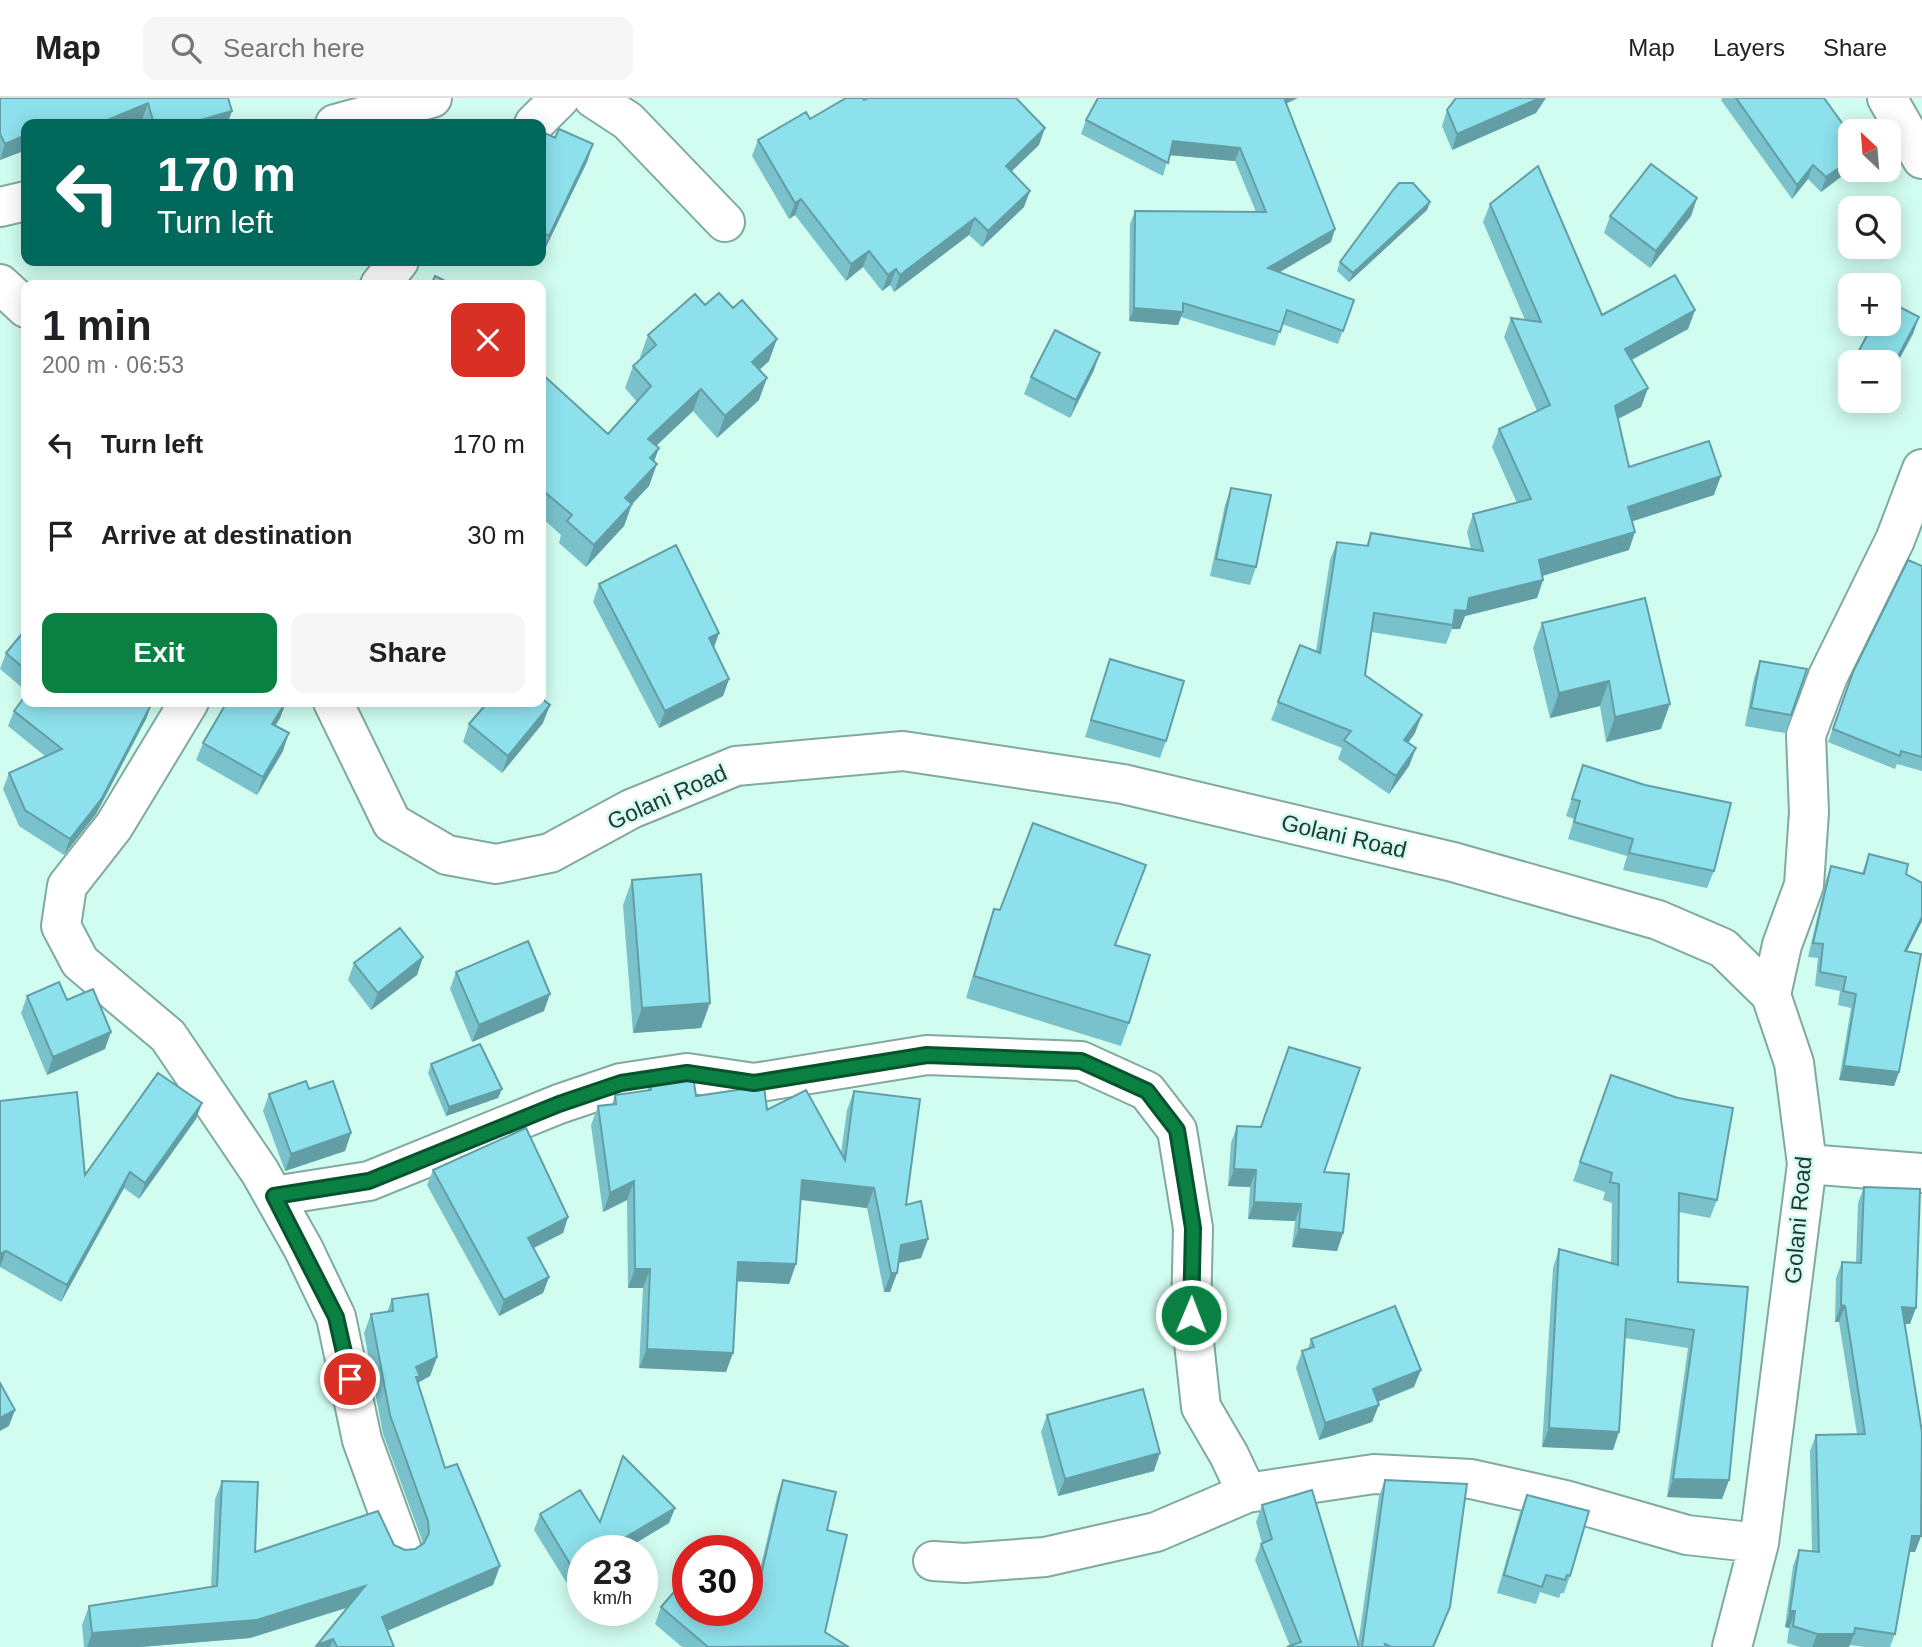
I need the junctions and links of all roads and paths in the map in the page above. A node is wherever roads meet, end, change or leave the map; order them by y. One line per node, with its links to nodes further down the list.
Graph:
1 (432, 98): 5 (street)
2 (560, 98): 6 (street)
3 (593, 98): 10 (street)
4 (1887, 98): 7 (street)
5 (354, 119)
6 (539, 119)
7 (1922, 159)
8 (21, 202): 9 (street)
9 (0, 207)
10 (725, 222)
11 (395, 266): 12 (street)
12 (384, 280)
13 (0, 284): 14 (street)
14 (21, 303)
15 (1922, 469): 18 (street)
16 (186, 707): 21 (street)
17 (335, 707): 18 (street, Golani Road)
18 (1770, 995): 19 (street, Golani Road)
19 (1807, 1164): 20 (street); 23 (street, Golani Road)
20 (1922, 1173)
21 (274, 1196): 22 (street); 24 (street)
22 (1247, 1493): 23 (street); 25 (street)
23 (1759, 1543): 26 (street, Golani Road)
24 (401, 1547)
25 (933, 1560)
26 (1732, 1647)

